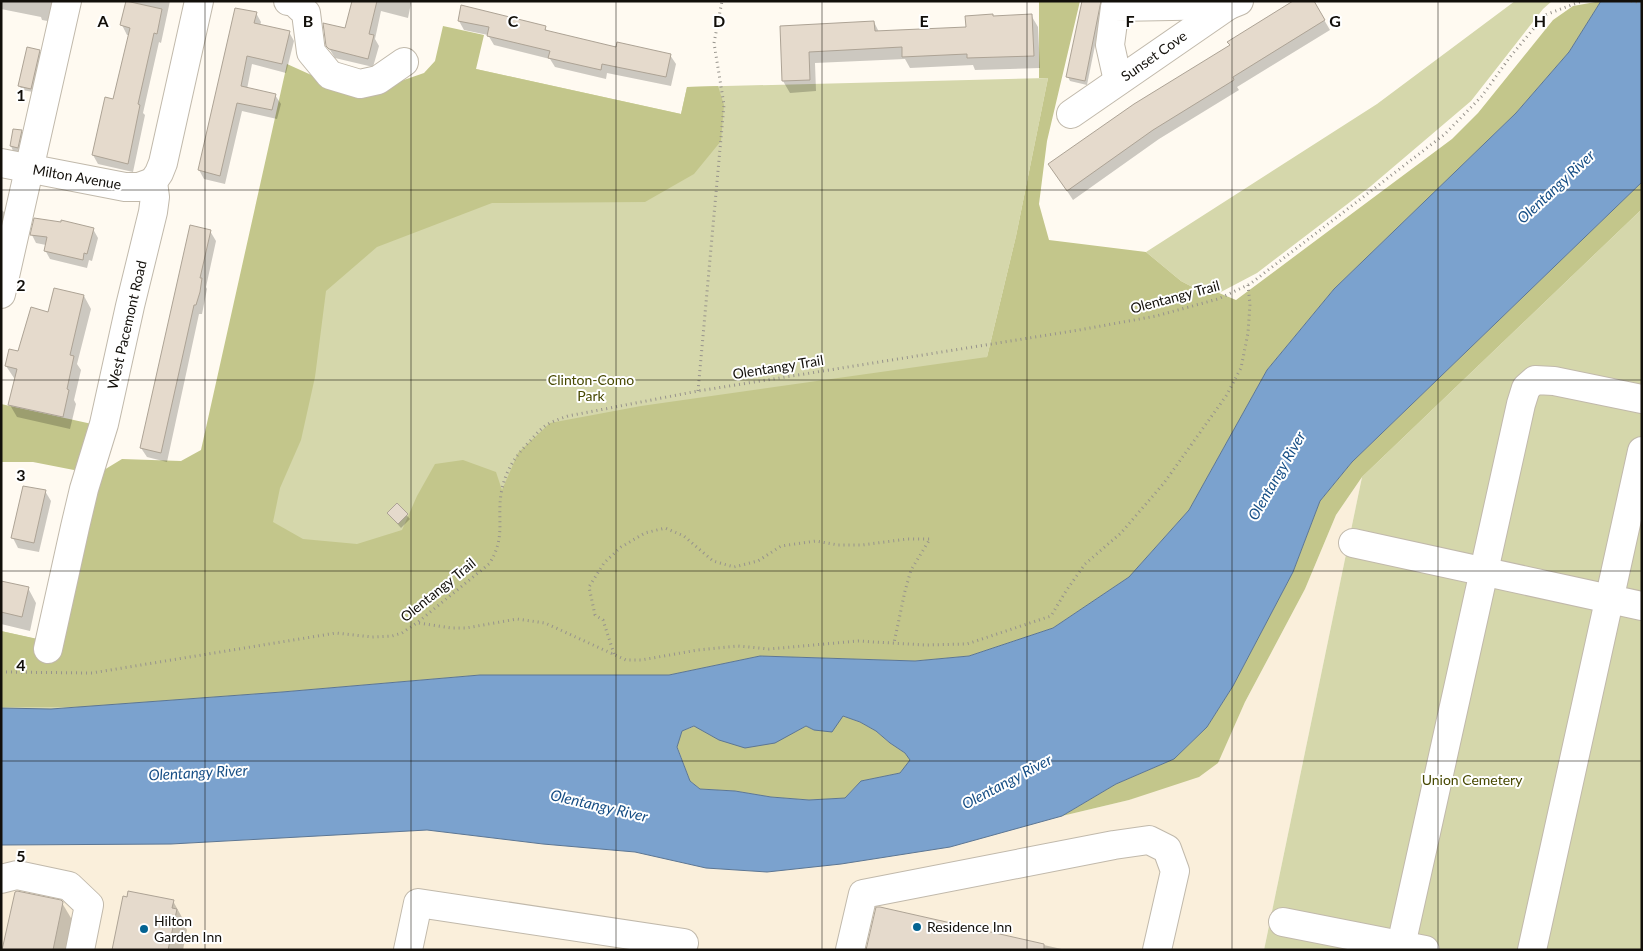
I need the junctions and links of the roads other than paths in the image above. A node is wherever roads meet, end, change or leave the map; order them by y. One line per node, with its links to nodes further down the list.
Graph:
1 (67, 1): 9 (street)
2 (199, 1): 10 (street)
3 (288, 1): 5 (street)
4 (1234, 3): 6 (street, Sunset Cove); 6 (street)
5 (404, 62)
6 (1118, 81): 7 (street, Sunset Cove)
7 (1071, 114)
8 (1, 163): 9 (street, Milton Avenue)
9 (30, 169): 10 (street, Milton Avenue); 11 (street)
10 (152, 182): 18 (street, West Pacemont Road)
11 (1, 294)
12 (1642, 399): 15 (street)
13 (1642, 451): 16 (street)
14 (1353, 544): 15 (street)
15 (1484, 572): 16 (street); 22 (street)
16 (1609, 599): 17 (street); 27 (street)
17 (1642, 606)
18 (48, 650)
19 (1, 878): 23 (street)
20 (1283, 922): 22 (street)
21 (684, 943): 24 (street)
22 (1409, 948)
23 (80, 950)
24 (408, 950)
25 (850, 950): 26 (street)
26 (1157, 950)
27 (1532, 950)

